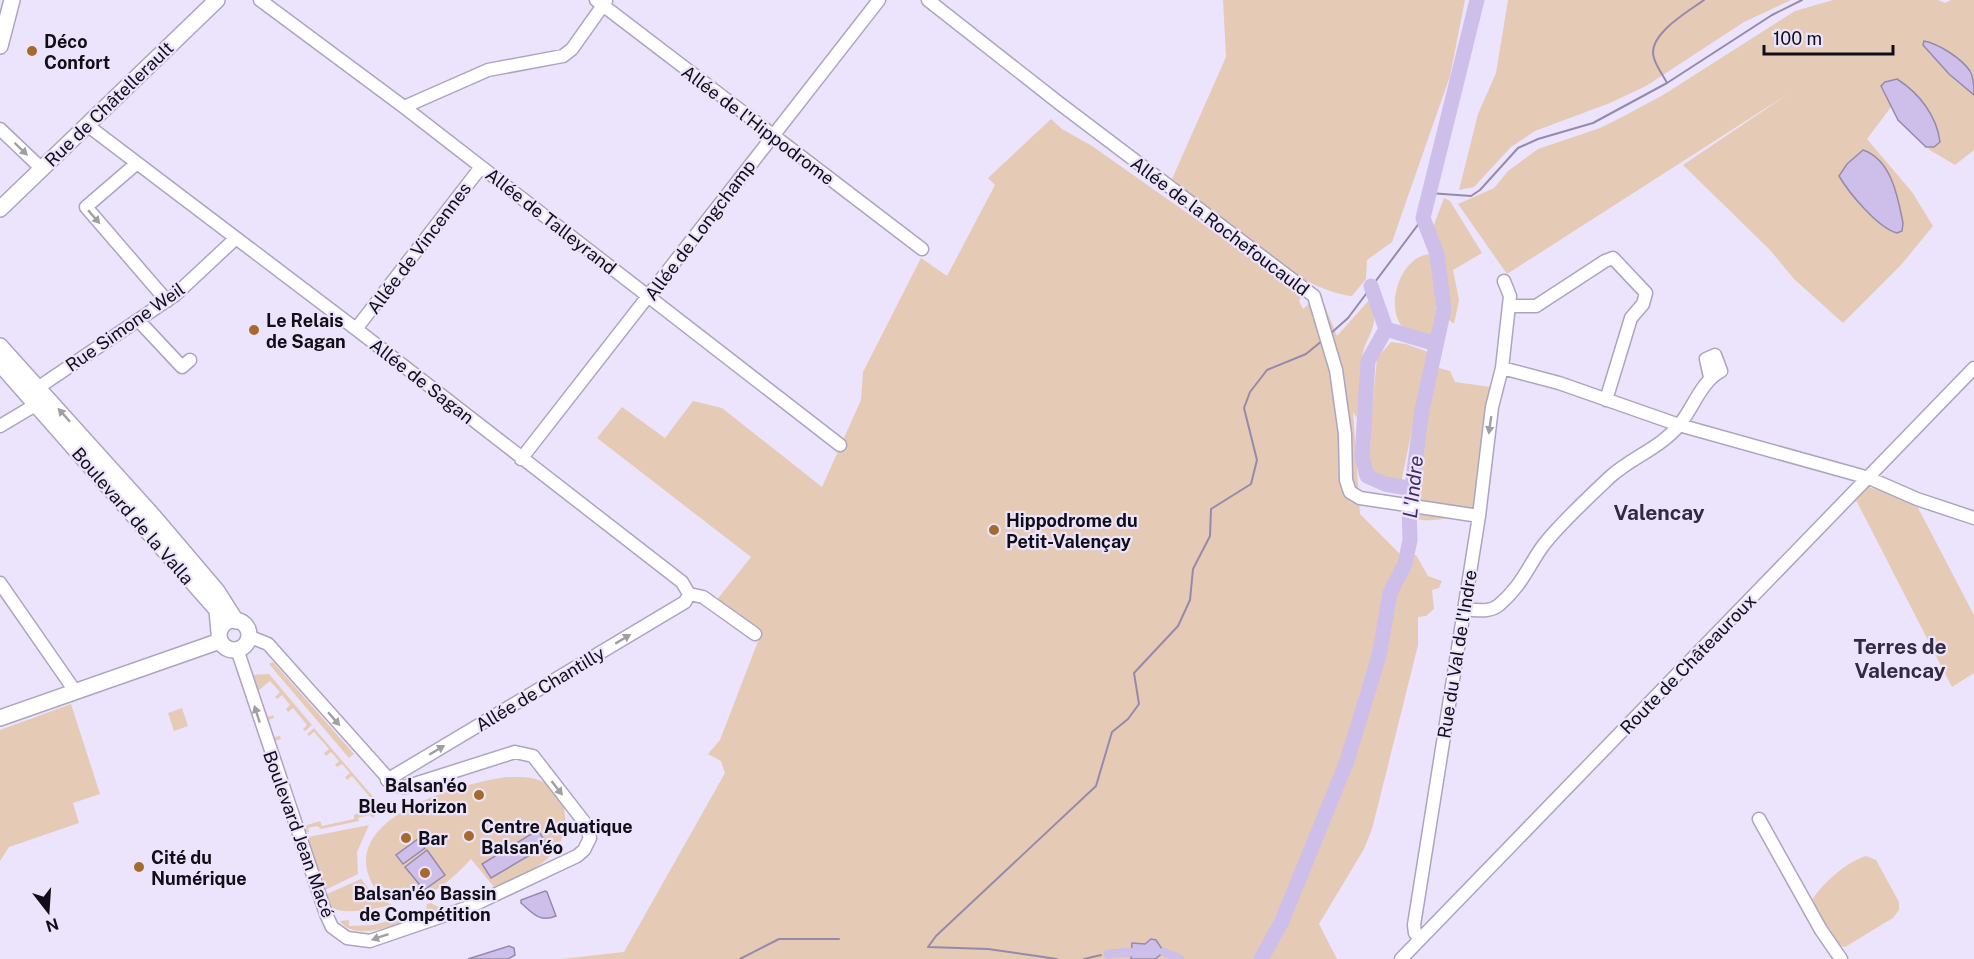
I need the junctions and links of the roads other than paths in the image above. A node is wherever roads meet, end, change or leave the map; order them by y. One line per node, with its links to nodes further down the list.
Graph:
1 (12, 0): 7 (main road)
2 (217, 0): 9 (main road, Rue de Châtellerault)
3 (260, 0): 8 (street, Allée de Talleyrand)
4 (879, 0): 11 (street, Allée de Longchamp)
5 (928, 0): 37 (street, Allée de la Rochefoucauld)
6 (602, 2): 8 (street); 11 (street, Allée de l'Hippodrome)
7 (0, 46)
8 (404, 107): 13 (street, Allée de Talleyrand)
9 (87, 125): 12 (street, Allée de Sagan); 14 (main road, Rue de Châtellerault)
10 (0, 129): 14 (street, one-way to 14)
11 (772, 136): 17 (street, Allée de l'Hippodrome); 19 (street, Allée de Longchamp)
12 (136, 164): 16 (street, Allée de Sagan); 20 (street, one-way to 20)
13 (481, 166): 19 (street, Allée de Talleyrand); 23 (street, Allée de Vincennes)
14 (42, 169): 15 (main road, Rue de Châtellerault)
15 (0, 208)
16 (235, 239): 20 (street, Rue Simone Weil); 23 (street, Allée de Sagan)
17 (922, 249)
18 (1504, 281): 21 (street, Rue du Val de l'Indre)
19 (648, 298): 34 (street, Allée de Talleyrand); 35 (street, Allée de Longchamp)
20 (167, 301): 22 (street, Rue Simone Weil)
21 (1509, 306): 27 (street, Rue du Val de l'Indre); 31 (street)
22 (138, 320): 25 (street); 30 (street, Rue Simone Weil)
23 (356, 329): 35 (street, Allée de Sagan)
24 (0, 346): 30 (main road, Boulevard de la Valla)
25 (190, 360)
26 (0, 363): 30 (main road, Boulevard de la Valla)
27 (1502, 368): 31 (street); 37 (street, Rue du Val de l'Indre, one-way to 37)
28 (1974, 368): 36 (street, Route de Châteauroux)
29 (1710, 377): 32 (street)
30 (41, 397): 33 (street, Rue Simone Weil); 42 (main road, Boulevard de la Valla, one-way to 30); 45 (main road, Boulevard de la Valla)
31 (1606, 400): 32 (street)
32 (1679, 424): 36 (street); 41 (street)
33 (0, 426)
34 (840, 445)
35 (521, 459): 40 (street, Allée de Sagan)
36 (1869, 478): 38 (street); 51 (street, Route de Châteauroux)
37 (1479, 516): 41 (street, Rue du Val de l'Indre)
38 (1974, 518)
39 (0, 583): 47 (street)
40 (689, 594): 43 (street, Allée de Sagan); 49 (street, Allée de Chantilly, one-way to 40)
41 (1464, 609): 51 (street, Rue du Val de l'Indre)
42 (236, 621): 44 (main road); 45 (main road)
43 (755, 634)
44 (248, 636): 46 (main road); 49 (street, one-way to 49)
45 (220, 637): 46 (main road); 47 (main road)
46 (237, 650): 49 (street, Boulevard Jean Macé, one-way to 46)
47 (75, 692): 48 (main road)
48 (0, 718)
49 (387, 780)
50 (1759, 819): 53 (street)
51 (1420, 938): 52 (street, Route de Châteauroux)
52 (1401, 959)
53 (1841, 959)

